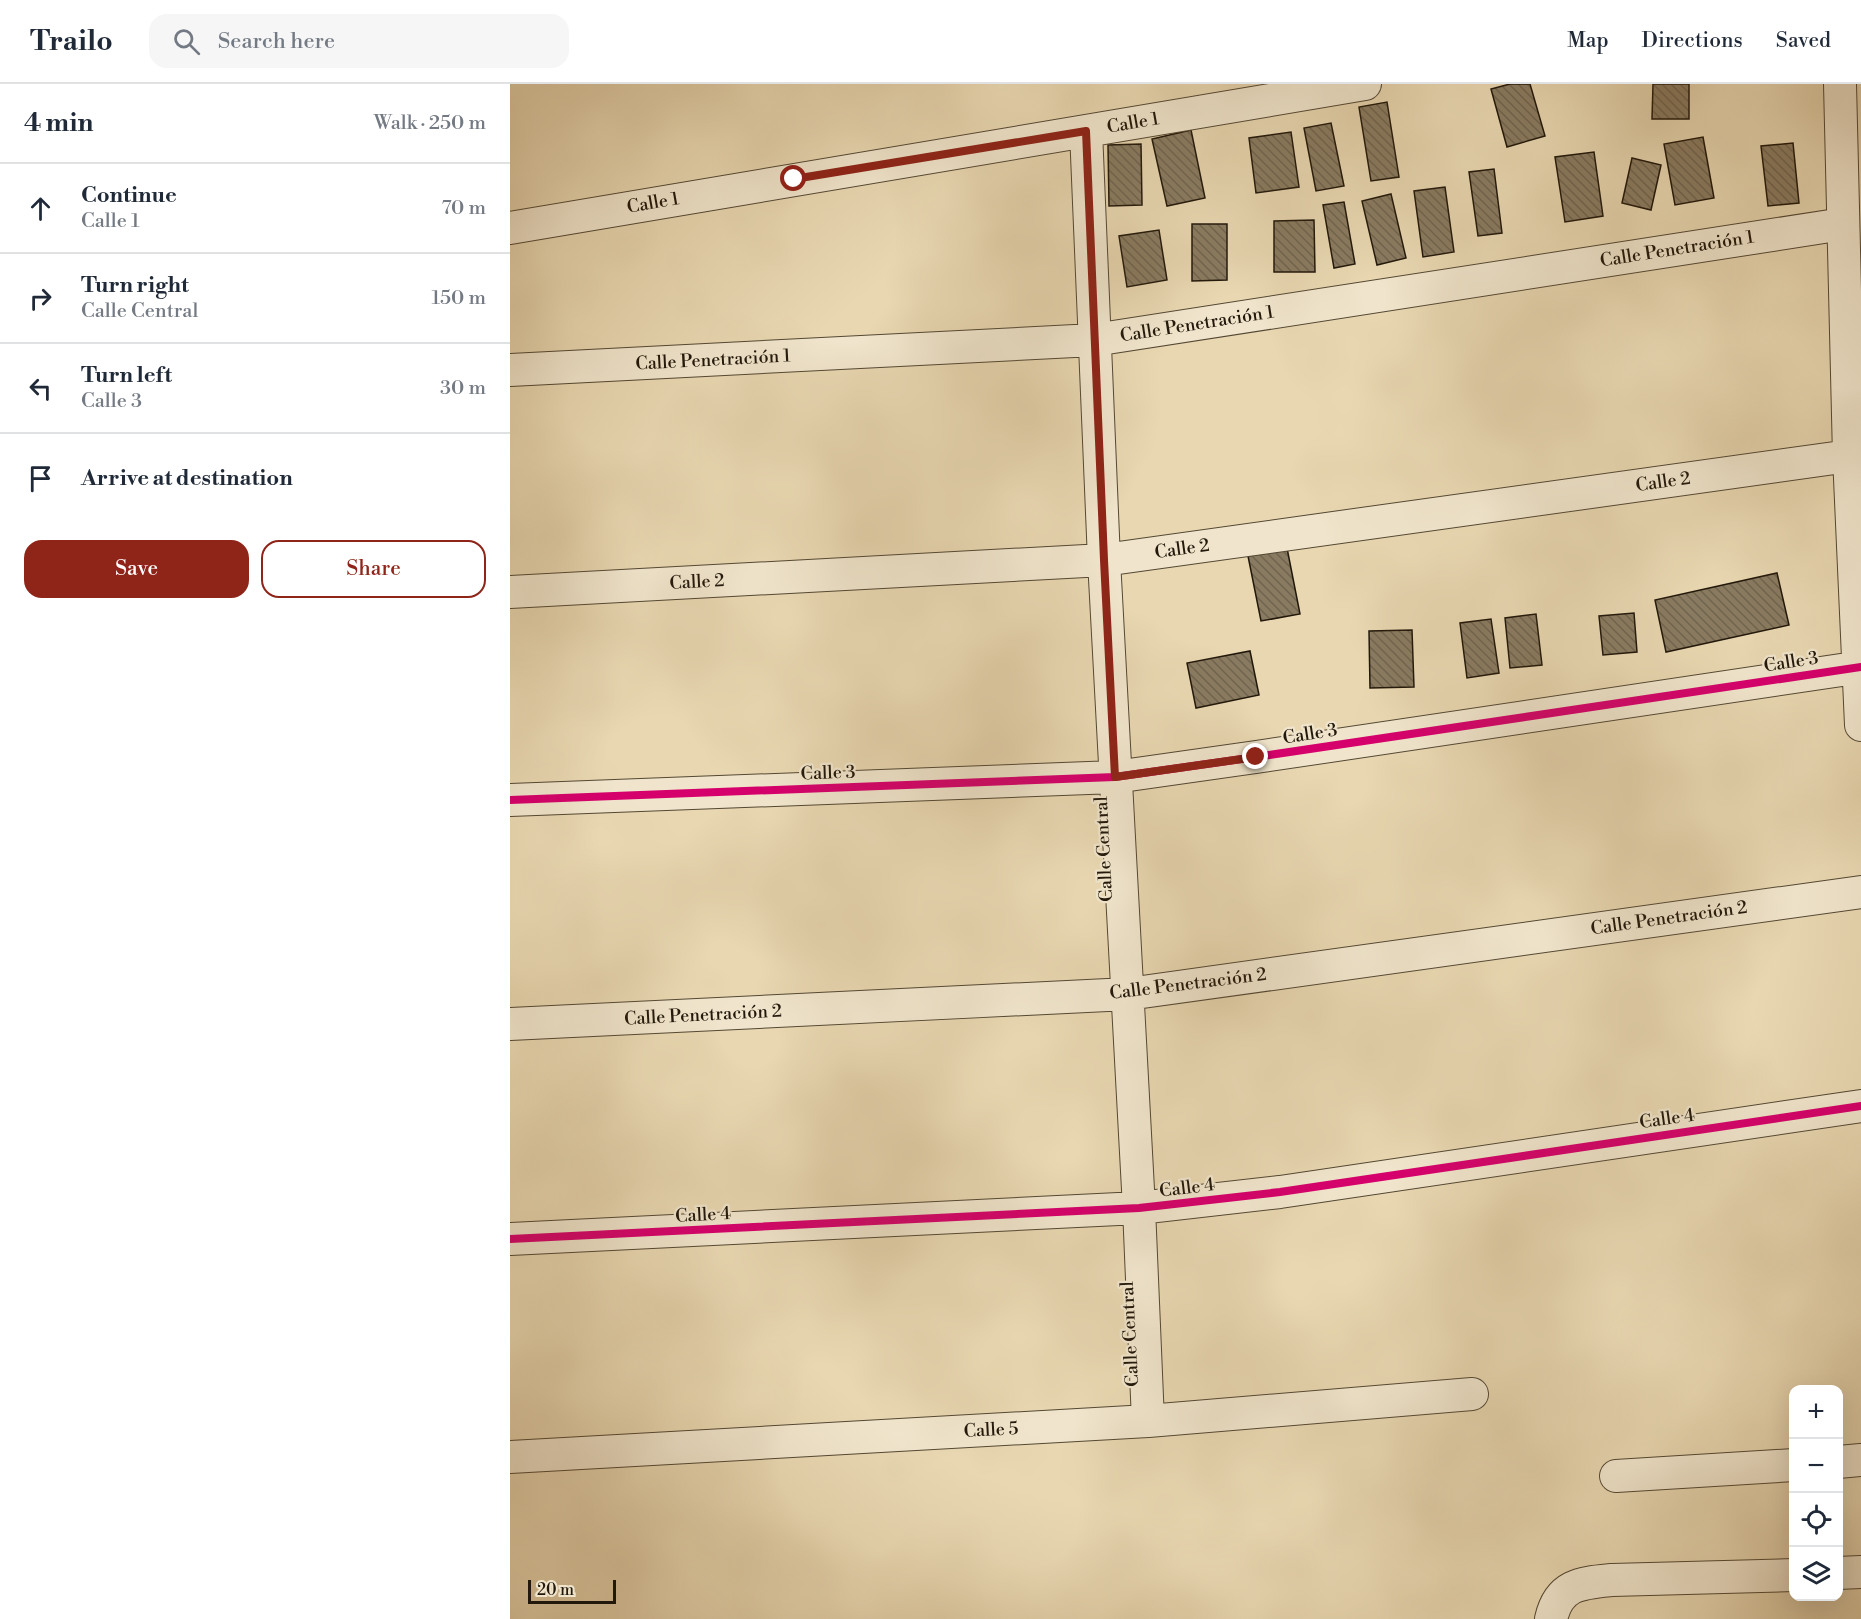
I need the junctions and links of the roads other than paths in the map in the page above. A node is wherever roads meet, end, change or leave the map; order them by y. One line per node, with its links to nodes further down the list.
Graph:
1 (1365, 84): 3 (street, Calle 1)
2 (1840, 84): 5 (street)
3 (1086, 131): 4 (street, Calle 1); 6 (street, Calle Central)
4 (510, 228)
5 (1849, 244): 6 (street, Calle Penetración 1); 8 (street)
6 (1094, 340): 7 (street, Calle Penetración 1); 10 (street, Calle Central)
7 (510, 370)
8 (1854, 395): 9 (street)
9 (1849, 456): 10 (street, Calle 2); 12 (street)
10 (1104, 560): 11 (street, Calle 2); 14 (street, Calle Central)
11 (510, 592)
12 (1860, 667): 13 (street); 14 (street, Calle 3)
13 (1861, 724)
14 (1115, 777): 15 (street, Calle 3); 17 (street, Calle Central)
15 (510, 800)
16 (1861, 892): 17 (street, Calle Penetración 2)
17 (1128, 994): 18 (street, Calle Penetración 2); 20 (street, Calle Central)
18 (510, 1024)
19 (1861, 1106): 20 (street, Calle 4)
20 (1139, 1208): 21 (street, Calle 4); 23 (street, Calle Central)
21 (510, 1239)
22 (1472, 1394): 23 (street, Calle 5)
23 (1148, 1421): 24 (street, Calle 5)
24 (510, 1456)
25 (1861, 1460): 26 (street)
26 (1843, 1462)
27 (1789, 1465): 28 (street)
28 (1616, 1476)
29 (1861, 1572): 30 (street)
30 (1843, 1573)
31 (1789, 1575): 32 (street)
32 (1551, 1619)

